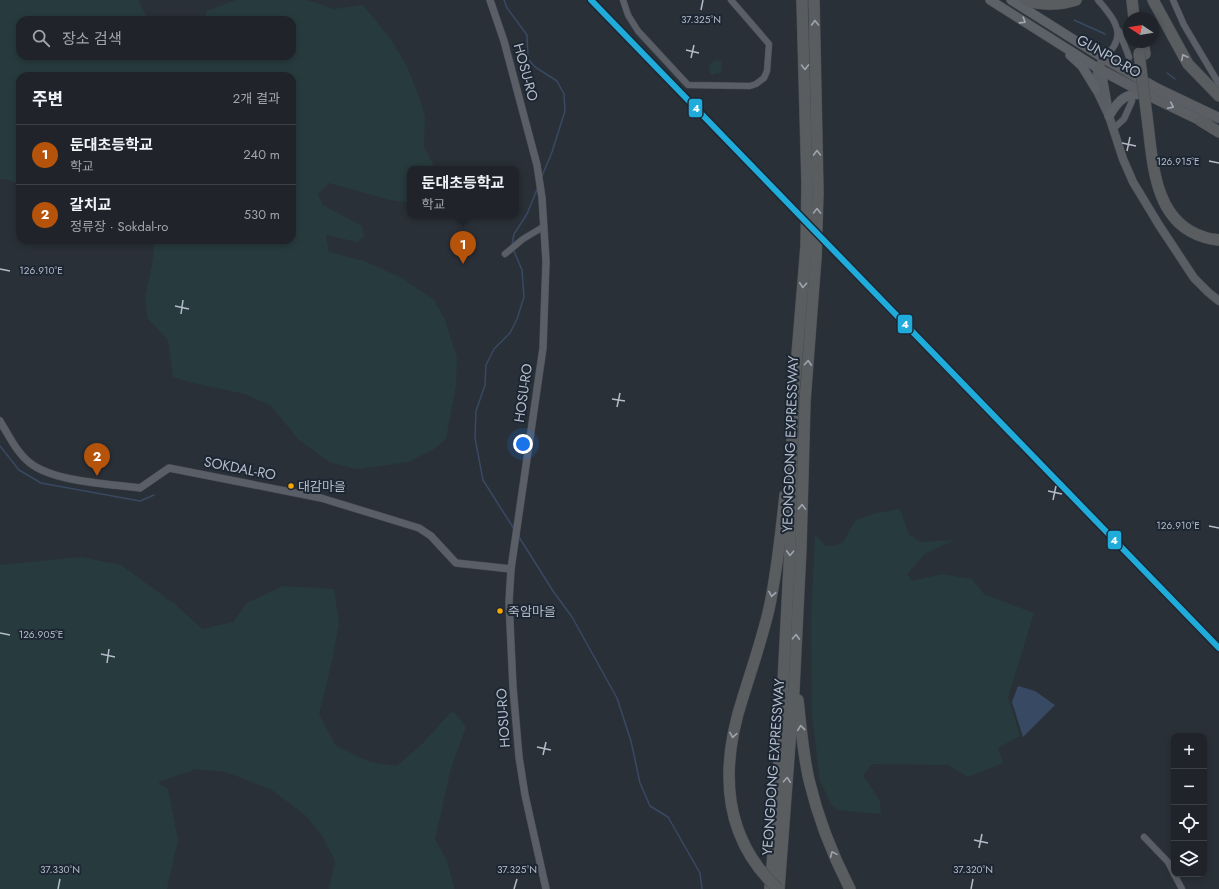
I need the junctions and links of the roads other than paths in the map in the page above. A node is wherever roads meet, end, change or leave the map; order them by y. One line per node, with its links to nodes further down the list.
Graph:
1 (490, 0): 34 (street, HOSU-RO)
2 (623, 0): 3 (street)
3 (731, 0)
4 (802, 0): 39 (highway, YEONGDONG EXPRESSWAY, one-way to 39)
5 (814, 0): 42 (highway, YEONGDONG EXPRESSWAY, one-way to 5)
6 (990, 0): 18 (main road, GUNPO-RO, one-way to 18)
7 (1011, 0): 20 (main road, GUNPO-RO)
8 (1026, 0): 9 (highway)
9 (1076, 0)
10 (1098, 0): 17 (street)
11 (1132, 0): 15 (highway)
12 (1138, 0): 16 (highway)
13 (1153, 0): 24 (highway, one-way to 13)
14 (1173, 0): 22 (street)
15 (1133, 12)
16 (1139, 12)
17 (1115, 22): 19 (street); 20 (street)
18 (1068, 49): 21 (main road, GUNPO-RO); 23 (main road)
19 (1138, 51): 28 (highway, bridge)
20 (1104, 58): 21 (main road); 29 (highway, GUNPO-RO)
21 (1100, 69): 23 (main road); 25 (highway, GUNPO-RO); 27 (main road)
22 (1219, 84)
23 (1096, 89): 27 (main road)
24 (1219, 96)
25 (1154, 98): 27 (main road); 30 (highway, GUNPO-RO, one-way to 30)
26 (1132, 101): 32 (street)
27 (1109, 116): 32 (main road)
28 (1150, 118): 35 (highway); 36 (highway)
29 (1219, 118)
30 (1201, 121): 31 (highway, GUNPO-RO); 33 (highway)
31 (1219, 128)
32 (1113, 129): 38 (main road)
33 (1219, 132)
34 (543, 227): 37 (street); 41 (street, HOSU-RO)
35 (1219, 232)
36 (1219, 240)
37 (505, 254)
38 (1219, 301)
39 (793, 402): 47 (highway, YEONGDONG EXPRESSWAY, one-way to 47); 48 (highway, one-way to 48, bridge)
40 (0, 421): 41 (street, SOKDAL-RO)
41 (511, 569): 46 (street, HOSU-RO)
42 (795, 666): 48 (highway, YEONGDONG EXPRESSWAY, one-way to 42); 49 (highway, one-way to 42)
43 (1144, 837): 44 (street)
44 (1171, 868)
45 (1176, 877): 50 (street)
46 (546, 889)
47 (770, 889)
48 (778, 889)
49 (850, 889)
50 (1182, 889)

